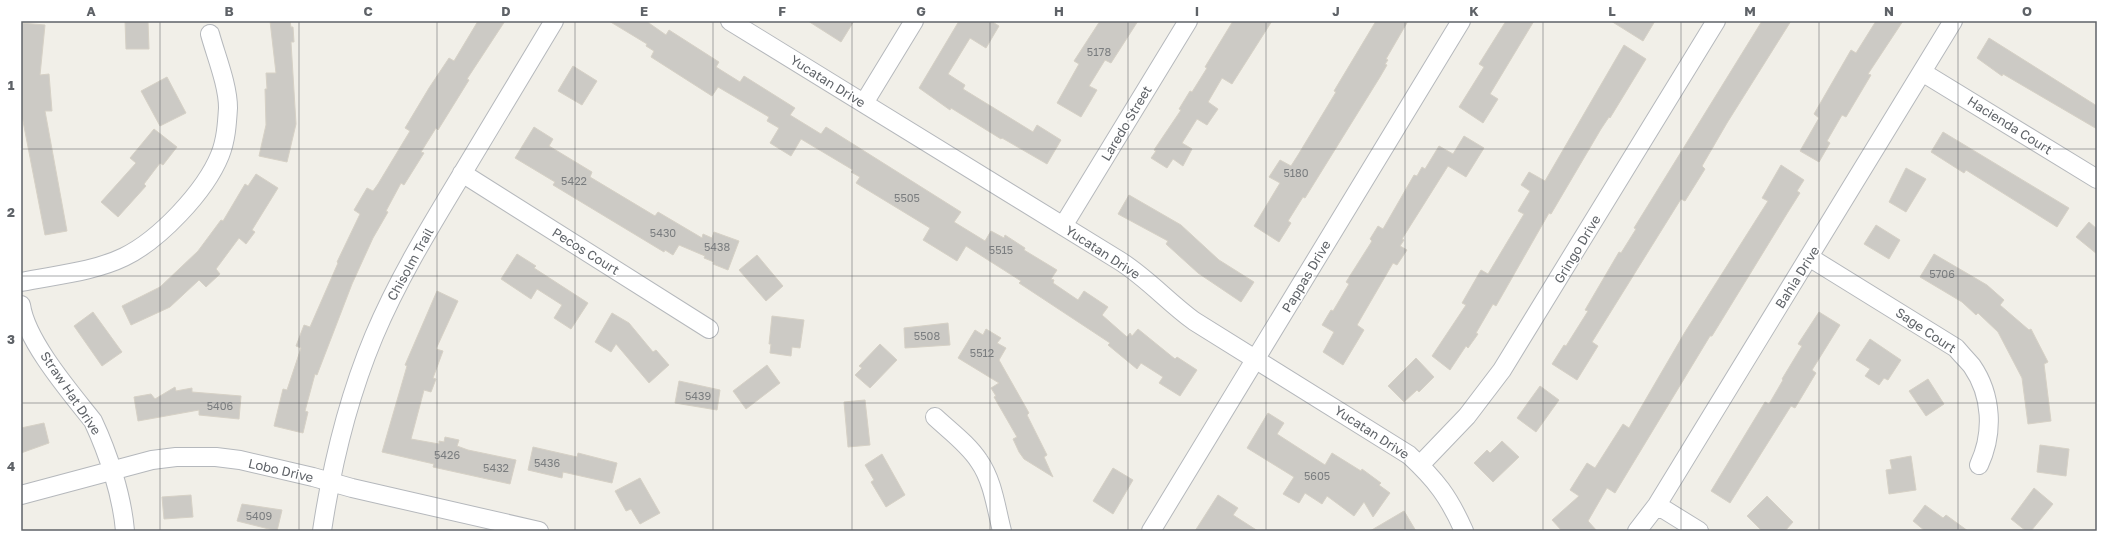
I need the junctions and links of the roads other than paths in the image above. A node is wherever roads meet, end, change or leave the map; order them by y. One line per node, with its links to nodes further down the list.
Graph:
1 (554, 21): 11 (street, Chisolm Trail)
2 (730, 21): 10 (street, Yucatan Drive)
3 (914, 21): 10 (street)
4 (1188, 21): 13 (street, Laredo Street)
5 (1461, 21): 18 (street, Pappas Drive)
6 (1716, 21): 20 (street, Gringo Drive)
7 (1953, 21): 9 (street, Bahia Drive)
8 (210, 34): 15 (street)
9 (1922, 72): 12 (street, Hacienda Court); 14 (street, Bahia Drive)
10 (864, 104): 13 (street, Yucatan Drive)
11 (462, 173): 17 (street, Pecos Court); 23 (street, Chisolm Trail)
12 (2097, 179)
13 (1063, 226): 18 (street, Yucatan Drive)
14 (1809, 257): 21 (street, Sage Court); 25 (street, Bahia Drive)
15 (21, 282)
16 (21, 305): 22 (street, Straw Hat Drive)
17 (709, 329)
18 (1256, 359): 20 (street, Yucatan Drive); 30 (street, Pappas Drive)
19 (935, 417): 29 (street)
20 (1420, 465): 31 (street, Yucatan Drive)
21 (1979, 465)
22 (112, 470): 23 (street, Lobo Drive); 24 (street, Lobo Drive); 26 (street, Straw Hat Drive)
23 (330, 483): 27 (street, Chisolm Trail); 28 (street, Lobo Drive)
24 (21, 495)
25 (1657, 505): 32 (street, Bahia Drive); 33 (street)
26 (125, 531)
27 (322, 531)
28 (539, 531)
29 (1002, 531)
30 (1150, 531)
31 (1464, 531)
32 (1637, 531)
33 (1699, 531)

